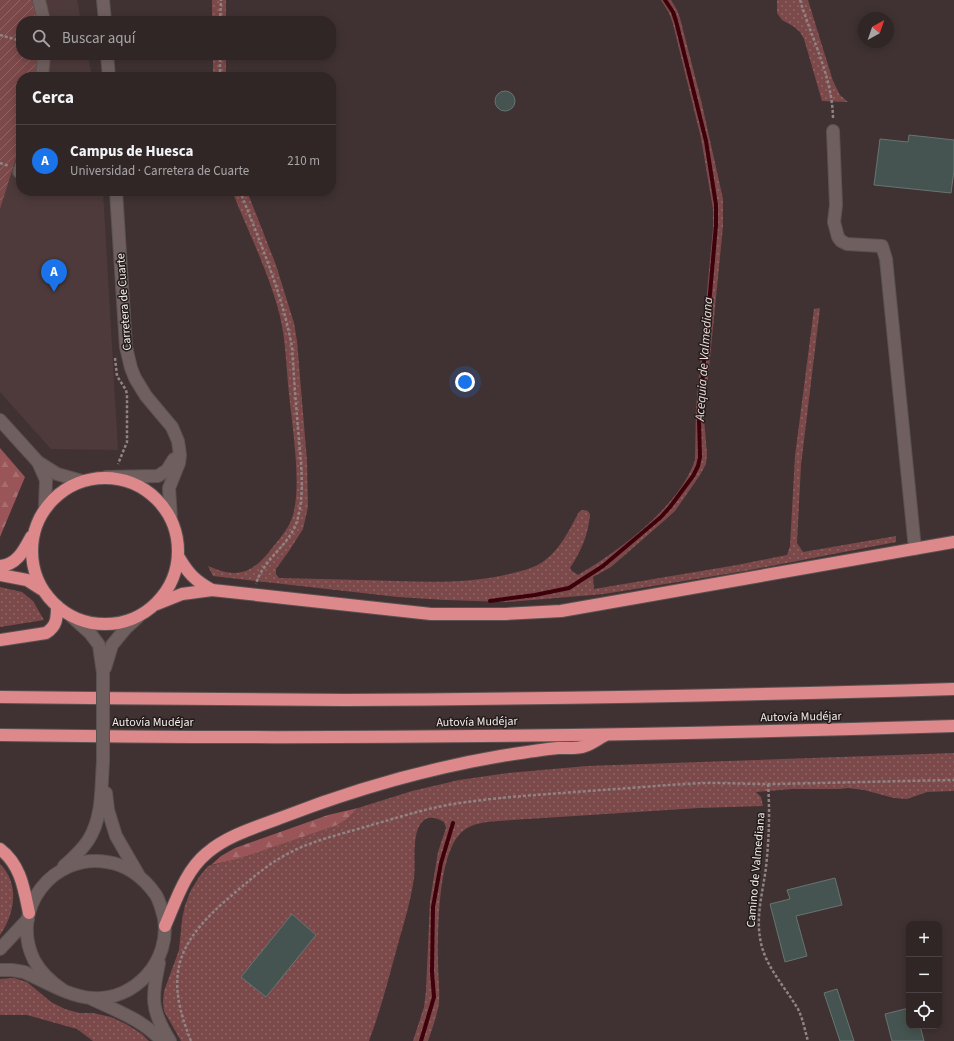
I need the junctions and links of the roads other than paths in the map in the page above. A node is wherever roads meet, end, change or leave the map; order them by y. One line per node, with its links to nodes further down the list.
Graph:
1 (39, 0): 3 (street)
2 (103, 0): 4 (street)
3 (43, 16)
4 (105, 16)
5 (44, 60): 7 (street)
6 (107, 60): 8 (street)
7 (44, 72)
8 (109, 72)
9 (833, 131): 20 (street)
10 (116, 196): 12 (street, Carretera de Cuarte)
11 (0, 420): 13 (street)
12 (179, 447): 14 (street); 17 (street)
13 (38, 462): 15 (street); 16 (street)
14 (106, 477): 15 (highway); 17 (highway)
15 (82, 481): 16 (highway)
16 (45, 508): 18 (highway)
17 (171, 519): 21 (highway)
18 (35, 527): 22 (highway); 25 (highway)
19 (954, 542): 20 (highway)
20 (915, 549): 24 (highway)
21 (178, 556): 24 (highway); 26 (highway)
22 (0, 566)
23 (0, 575): 25 (highway)
24 (212, 590): 26 (highway)
25 (43, 591): 27 (highway)
26 (156, 604): 29 (highway)
27 (57, 606): 28 (highway); 30 (highway)
28 (71, 616): 29 (highway); 31 (street)
29 (138, 617): 31 (street)
30 (0, 640)
31 (103, 673): 37 (street, bridge)
32 (954, 689): 33 (highway, Autovía Mudéjar)
33 (0, 697)
34 (954, 726): 36 (highway, Autovía Mudéjar)
35 (0, 735): 36 (highway, Autovía Mudéjar)
36 (606, 735): 42 (highway)
37 (103, 762): 39 (street); 40 (street)
38 (0, 849): 41 (highway)
39 (57, 872): 40 (street); 41 (street)
40 (140, 876): 42 (street)
41 (28, 916): 43 (street); 46 (street)
42 (165, 926): 44 (street)
43 (0, 949)
44 (160, 955): 47 (street); 49 (street)
45 (0, 970): 46 (street)
46 (63, 990): 47 (street)
47 (91, 998): 48 (street)
48 (162, 1041)
49 (170, 1041)

